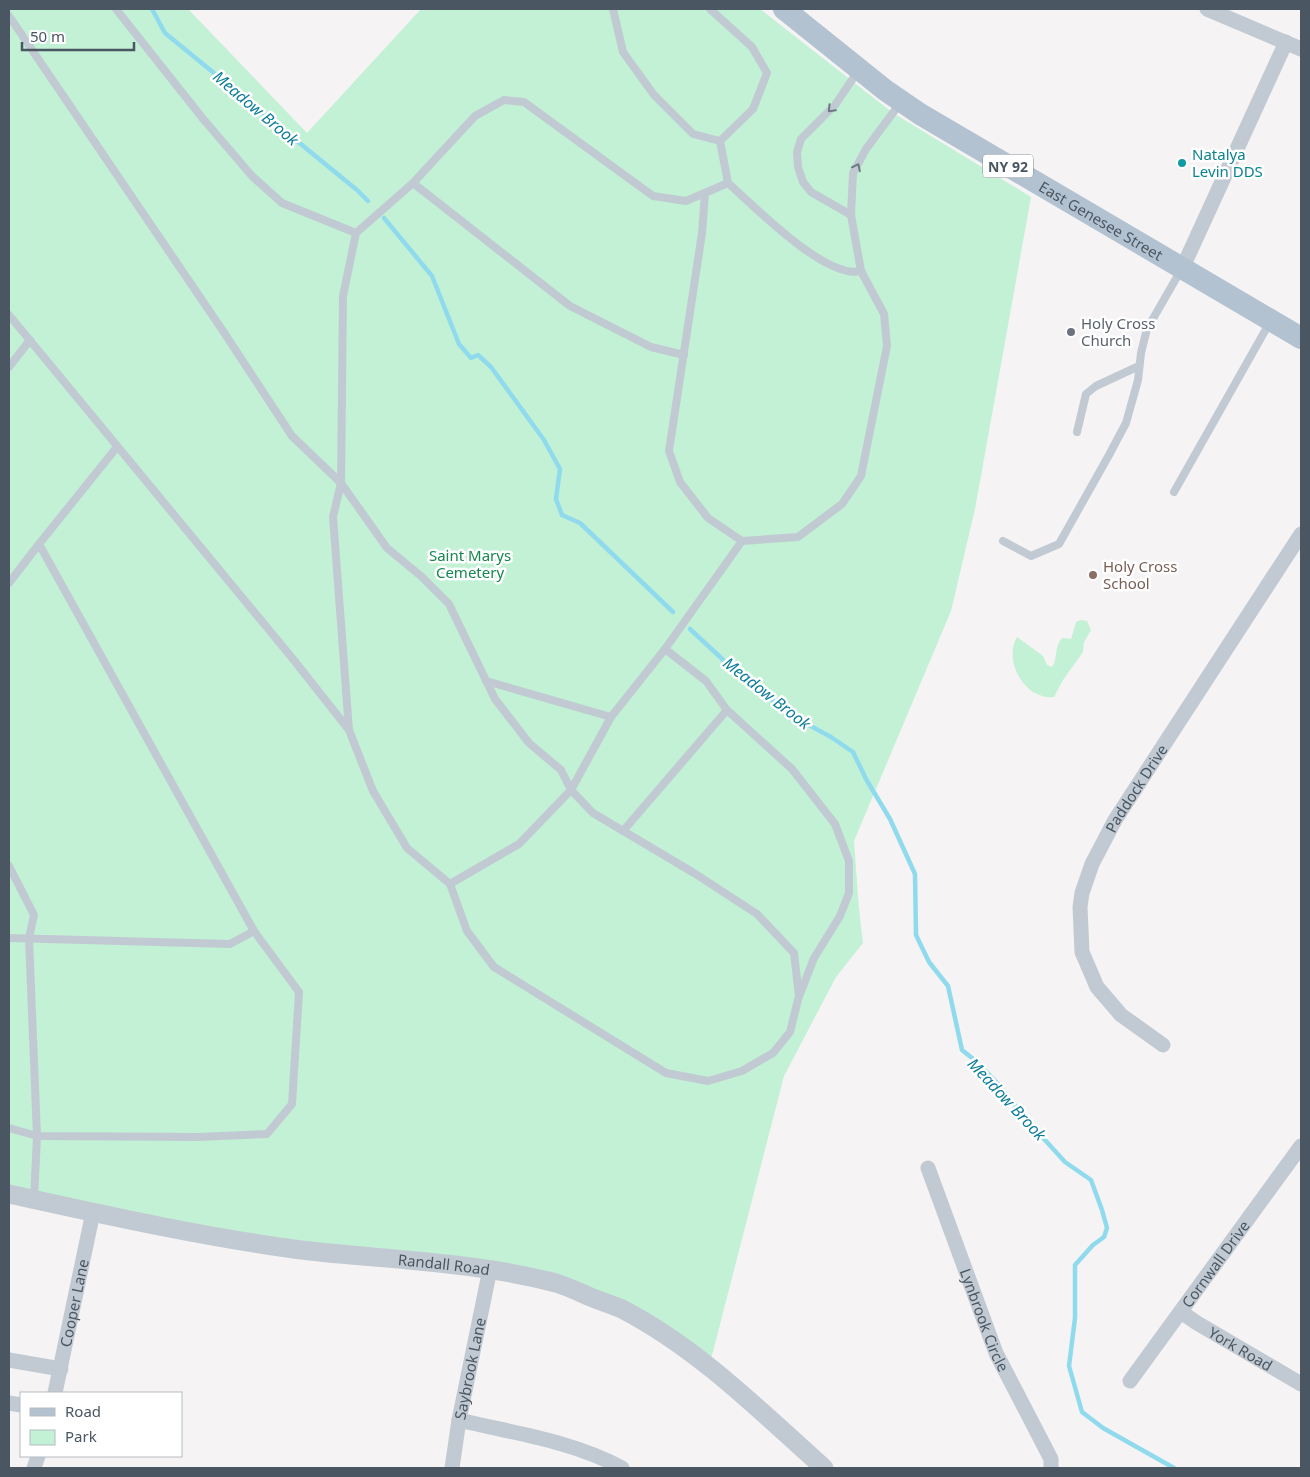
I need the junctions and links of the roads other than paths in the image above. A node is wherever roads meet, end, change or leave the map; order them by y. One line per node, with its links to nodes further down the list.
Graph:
1 (116, 9): 16 (lane)
2 (613, 9): 11 (lane)
3 (710, 9): 11 (lane)
4 (784, 9): 9 (main road, East Genesee Street / NY 92)
5 (1207, 9): 7 (street)
6 (9, 16): 28 (lane)
7 (1286, 42): 8 (street); 17 (street)
8 (1301, 49)
9 (860, 70): 10 (main road, East Genesee Street / NY 92); 15 (lane, one-way to 15)
10 (901, 101): 15 (lane, one-way to 10); 17 (main road, East Genesee Street / NY 92)
11 (720, 141): 12 (lane)
12 (728, 182): 14 (lane); 18 (lane)
13 (413, 183): 14 (lane); 16 (lane); 23 (lane)
14 (704, 193): 23 (lane)
15 (851, 215): 18 (lane)
16 (356, 233): 28 (lane)
17 (1182, 269): 20 (main road, East Genesee Street / NY 92); 25 (lane)
18 (861, 271): 31 (lane)
19 (9, 316): 22 (lane)
20 (1271, 321): 21 (main road, East Genesee Street / NY 92); 29 (lane)
21 (1301, 338)
22 (30, 340): 24 (lane); 27 (lane)
23 (684, 354): 31 (lane)
24 (9, 366)
25 (1139, 366): 26 (lane); 32 (lane)
26 (1077, 432)
27 (118, 447): 33 (lane); 39 (lane)
28 (341, 483): 36 (lane); 39 (lane)
29 (1174, 492)
30 (1301, 534): 48 (street, Paddock Drive)
31 (742, 541): 35 (lane)
32 (1003, 542)
33 (39, 544): 34 (lane); 44 (lane)
34 (9, 583)
35 (665, 649): 37 (lane); 38 (lane)
36 (486, 681): 38 (lane); 40 (lane)
37 (727, 710): 41 (lane); 47 (lane)
38 (611, 718): 40 (lane)
39 (349, 730): 43 (lane)
40 (571, 790): 41 (lane); 43 (lane)
41 (623, 831): 47 (lane)
42 (9, 866): 46 (lane)
43 (450, 884): 47 (lane)
44 (254, 931): 46 (lane); 50 (lane)
45 (9, 938): 46 (lane)
46 (30, 938): 50 (lane)
47 (799, 996)
48 (1163, 1045)
49 (9, 1128): 50 (lane)
50 (37, 1136): 54 (lane)
51 (1301, 1146): 57 (street, Cornwall Drive)
52 (928, 1168): 67 (street, Lynbrook Circle)
53 (9, 1194): 54 (street, Randall Road)
54 (34, 1200): 55 (street, Randall Road)
55 (93, 1212): 56 (street, Randall Road); 59 (street, Cooper Lane)
56 (490, 1269): 63 (street, Saybrook Lane); 66 (street, Randall Road)
57 (1181, 1312): 60 (street, Cornwall Drive); 61 (street, York Road)
58 (9, 1360): 59 (street)
59 (61, 1369): 62 (street, Cooper Lane)
60 (1130, 1381)
61 (1301, 1384)
62 (55, 1392)
63 (459, 1420): 64 (street, Saybrook Lane); 65 (street)
64 (452, 1468)
65 (622, 1468)
66 (824, 1468)
67 (1051, 1468)

